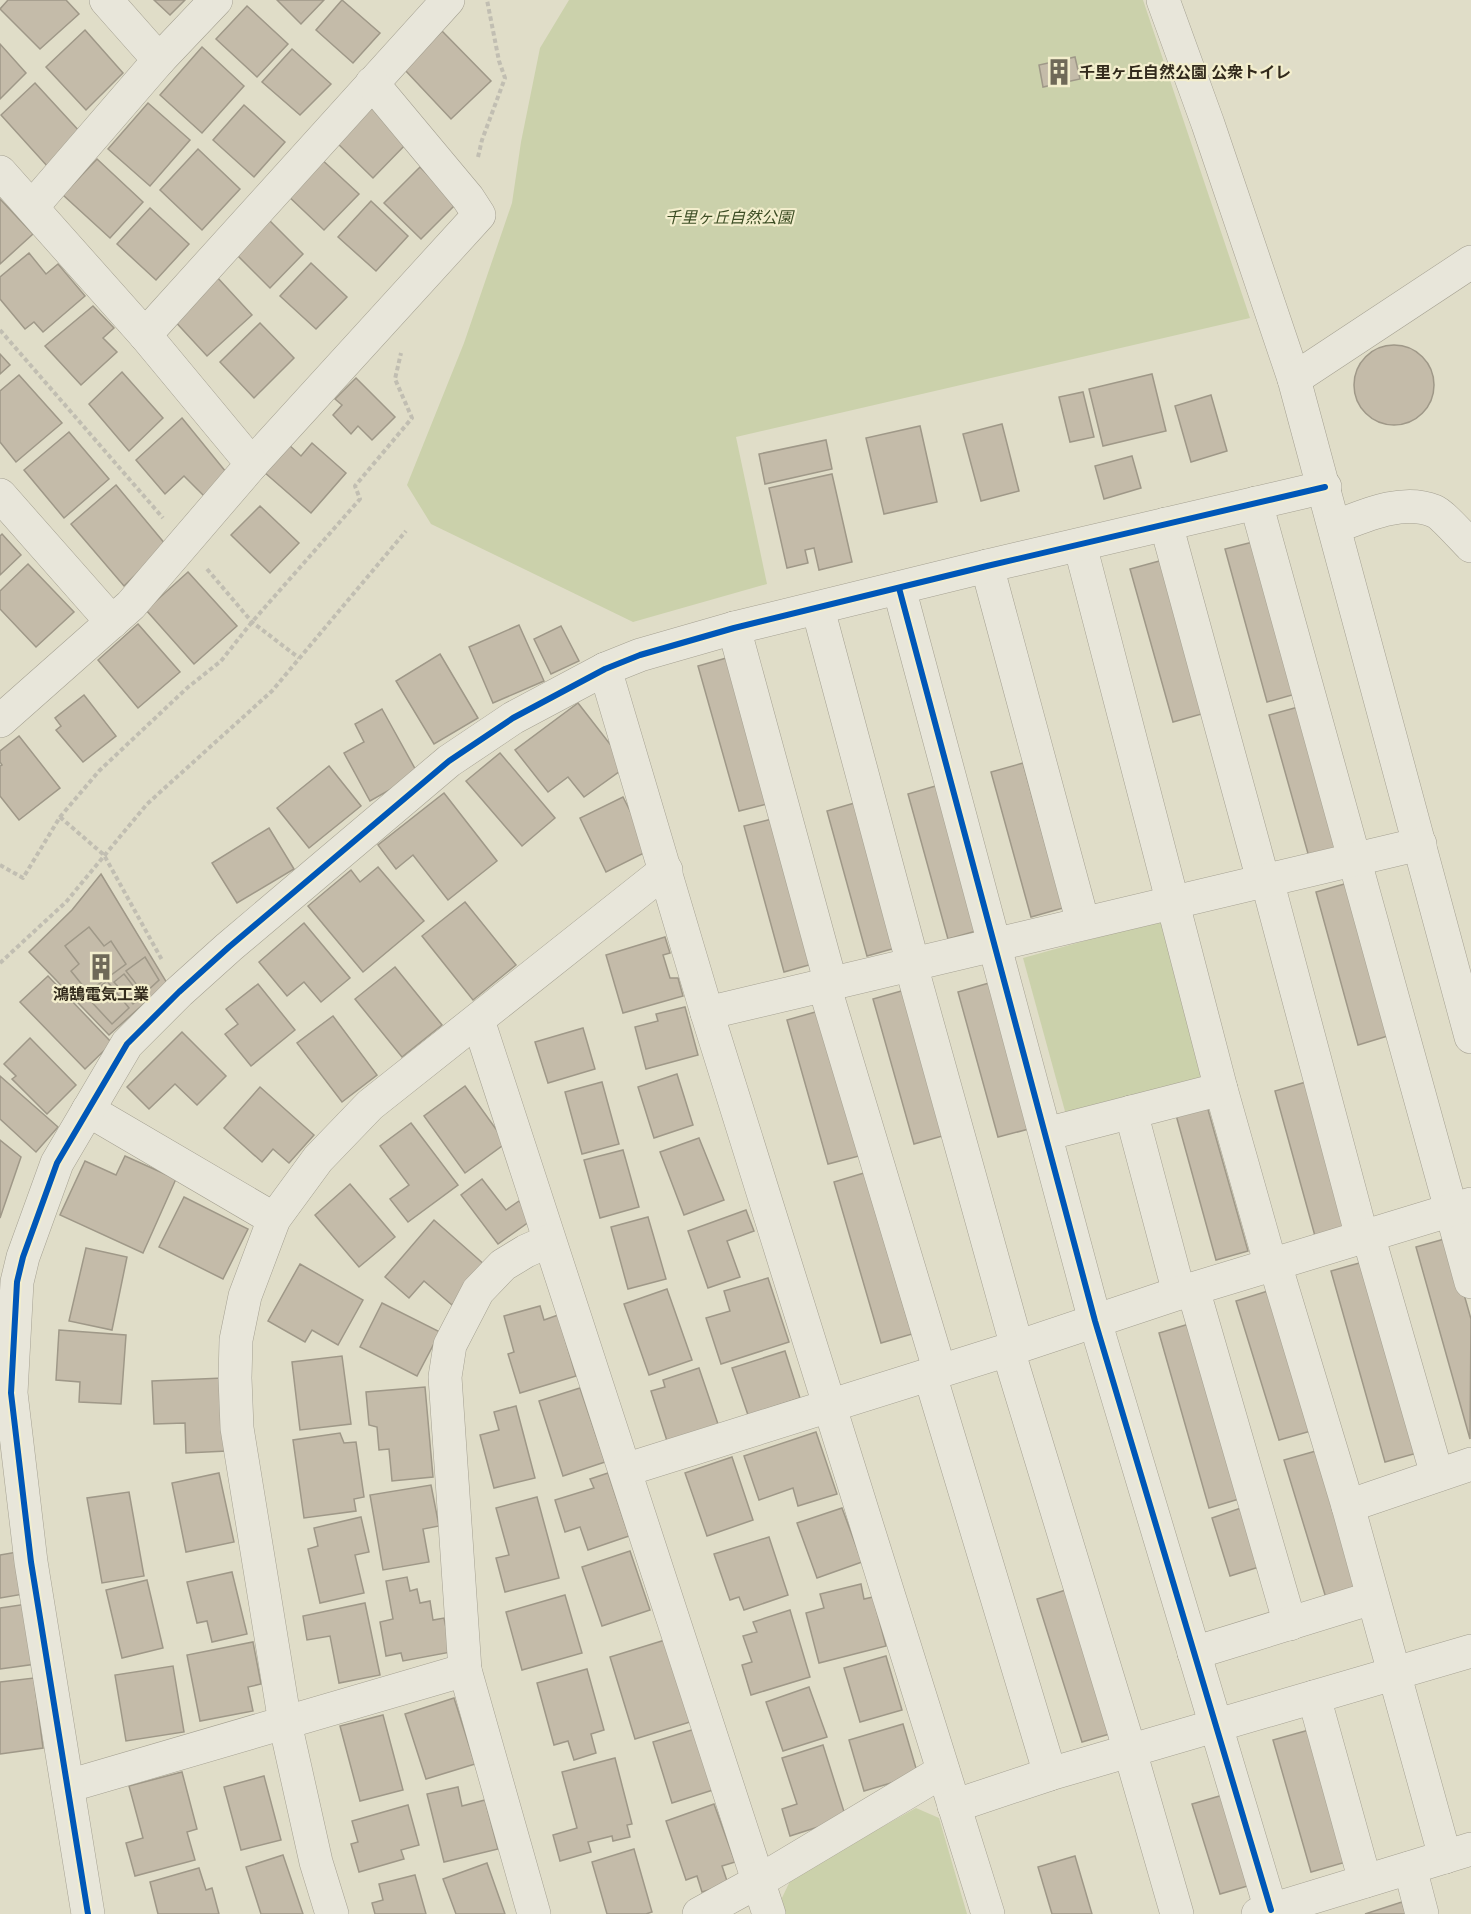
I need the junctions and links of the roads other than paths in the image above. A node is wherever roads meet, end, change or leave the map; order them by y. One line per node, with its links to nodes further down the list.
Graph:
1 (106, 0): 5 (street)
2 (216, 0): 5 (street)
3 (448, 0): 6 (street)
4 (1163, 0): 11 (street)
5 (159, 60): 8 (street)
6 (372, 83): 10 (street); 12 (street)
7 (0, 172): 8 (street)
8 (32, 207): 10 (street)
9 (1471, 262): 11 (street)
10 (145, 335): 12 (street)
11 (1294, 379): 13 (street)
12 (252, 464): 23 (street)
13 (1324, 487): 15 (street); 17 (street)
14 (0, 495): 23 (street)
15 (1256, 503): 16 (street); 28 (street)
16 (1166, 524): 18 (street); 30 (street)
17 (1335, 527): 19 (street); 27 (street)
18 (1080, 545): 20 (street); 31 (street)
19 (1471, 546)
20 (987, 566): 21 (street); 32 (street)
21 (899, 588): 22 (street); 33 (street)
22 (818, 609): 24 (street); 34 (street)
23 (112, 622): 26 (street)
24 (734, 628): 25 (street); 35 (street)
25 (605, 669): 29 (street); 40 (street)
26 (0, 721)
27 (1420, 844): 28 (street); 38 (street)
28 (1355, 860): 30 (street); 43 (street)
29 (666, 870): 36 (street); 37 (street)
30 (1265, 880): 31 (street); 45 (street)
31 (1174, 904): 32 (street); 39 (street)
32 (1083, 923): 33 (street)
33 (995, 945): 34 (street); 42 (street)
34 (912, 964): 35 (street); 51 (street)
35 (828, 985): 36 (street); 52 (street)
36 (707, 1013): 53 (street)
37 (478, 1020): 44 (street); 46 (street)
38 (1471, 1037)
39 (1221, 1089): 41 (street); 47 (street)
40 (88, 1110): 44 (street); 70 (street)
41 (1131, 1112): 42 (street); 49 (street)
42 (1046, 1134): 50 (street)
43 (1461, 1207): 45 (street); 48 (street)
44 (274, 1219): 65 (street)
45 (1365, 1236): 47 (street); 56 (street)
46 (549, 1241): 55 (street); 62 (street)
47 (1273, 1265): 49 (street); 57 (street)
48 (1471, 1282)
49 (1186, 1291): 50 (street); 59 (street)
50 (1095, 1321): 51 (street); 61 (street)
51 (1012, 1348): 52 (street); 67 (street)
52 (935, 1373): 53 (street); 69 (street)
53 (830, 1405): 55 (street); 68 (street)
54 (1471, 1464): 56 (street)
55 (625, 1470): 74 (street)
56 (1437, 1475): 57 (street)
57 (1348, 1506): 58 (street)
58 (1372, 1598): 59 (street); 63 (street)
59 (1290, 1624): 61 (street)
60 (1471, 1651): 63 (street)
61 (1194, 1653): 66 (street)
62 (465, 1670): 65 (street); 79 (street)
63 (1394, 1674): 64 (street); 72 (street)
64 (1314, 1697): 66 (street); 75 (street)
65 (285, 1723): 70 (street); 78 (street)
66 (1217, 1725): 67 (street); 76 (street)
67 (1130, 1751): 69 (street); 83 (street)
68 (943, 1771): 71 (street); 74 (street)
69 (1050, 1774): 71 (street)
70 (68, 1786): 77 (street)
71 (954, 1806): 82 (street)
72 (1458, 1853): 73 (street)
73 (1410, 1868): 75 (street); 84 (street)
74 (759, 1881): 80 (street); 81 (street)
75 (1365, 1881): 76 (street)
76 (1265, 1912)
77 (88, 1914)
78 (332, 1914)
79 (534, 1914)
80 (699, 1914)
81 (769, 1914)
82 (988, 1914)
83 (1177, 1914)
84 (1422, 1914)

